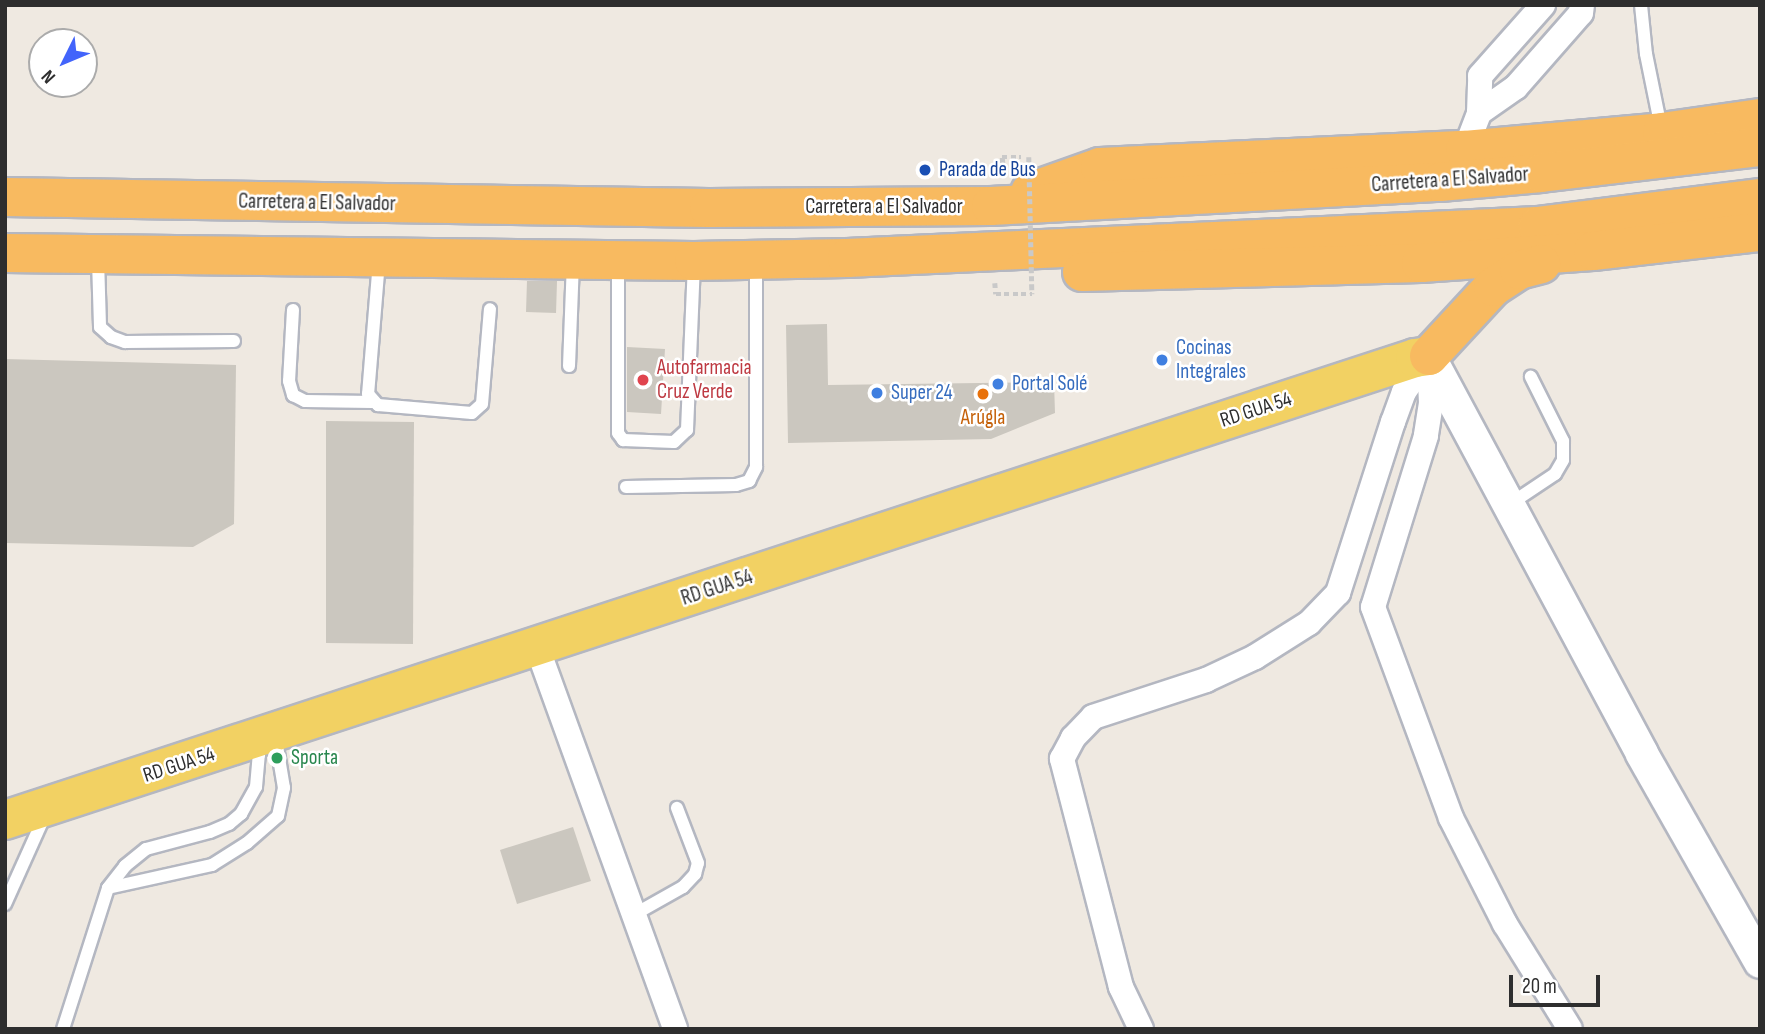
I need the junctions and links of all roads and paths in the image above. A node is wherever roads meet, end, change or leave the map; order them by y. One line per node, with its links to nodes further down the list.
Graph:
1 (1543, 5): 4 (street)
2 (1582, 5): 4 (street)
3 (1641, 5): 6 (lane)
4 (1479, 113): 8 (street)
5 (1760, 118): 6 (highway)
6 (1662, 132): 8 (highway)
7 (1760, 147): 12 (highway, Carretera a El Salvador)
8 (1465, 150): 12 (highway)
9 (1002, 157): 24 (path, bridge)
10 (5, 197): 12 (highway, Carretera a El Salvador)
11 (1760, 198): 18 (highway)
12 (991, 206)
13 (1760, 232): 14 (highway)
14 (1593, 251): 23 (highway); 28 (highway)
15 (5, 253): 16 (highway)
16 (98, 254): 17 (highway); 27 (lane)
17 (380, 257): 21 (highway); 31 (lane)
18 (847, 258): 20 (highway); 23 (highway)
19 (618, 259): 21 (highway); 22 (highway); 22 (lane)
20 (756, 259): 22 (highway); 32 (lane)
21 (573, 260): 29 (lane)
22 (694, 261)
23 (1421, 263): 28 (highway)
24 (996, 294)
25 (490, 309): 31 (lane)
26 (293, 310): 31 (lane)
27 (234, 341)
28 (1429, 356): 33 (street); 34 (street); 35 (street); 36 (main road, RD GUA 54)
29 (569, 366)
30 (1531, 377): 33 (lane)
31 (372, 402)
32 (626, 487)
33 (1508, 505): 44 (street)
34 (1338, 593): 35 (street); 47 (street)
35 (1373, 607): 48 (street)
36 (537, 647): 37 (main road, RD GUA 54); 43 (street)
37 (265, 737): 38 (main road, RD GUA 54); 41 (lane); 41 (lane)
38 (47, 808): 40 (main road, RD GUA 54); 42 (lane)
39 (677, 808): 43 (lane)
40 (5, 820)
41 (108, 888): 45 (lane)
42 (5, 904)
43 (635, 914): 46 (street)
44 (1760, 962)
45 (67, 1027)
46 (675, 1029)
47 (1142, 1029)
48 (1570, 1029)

